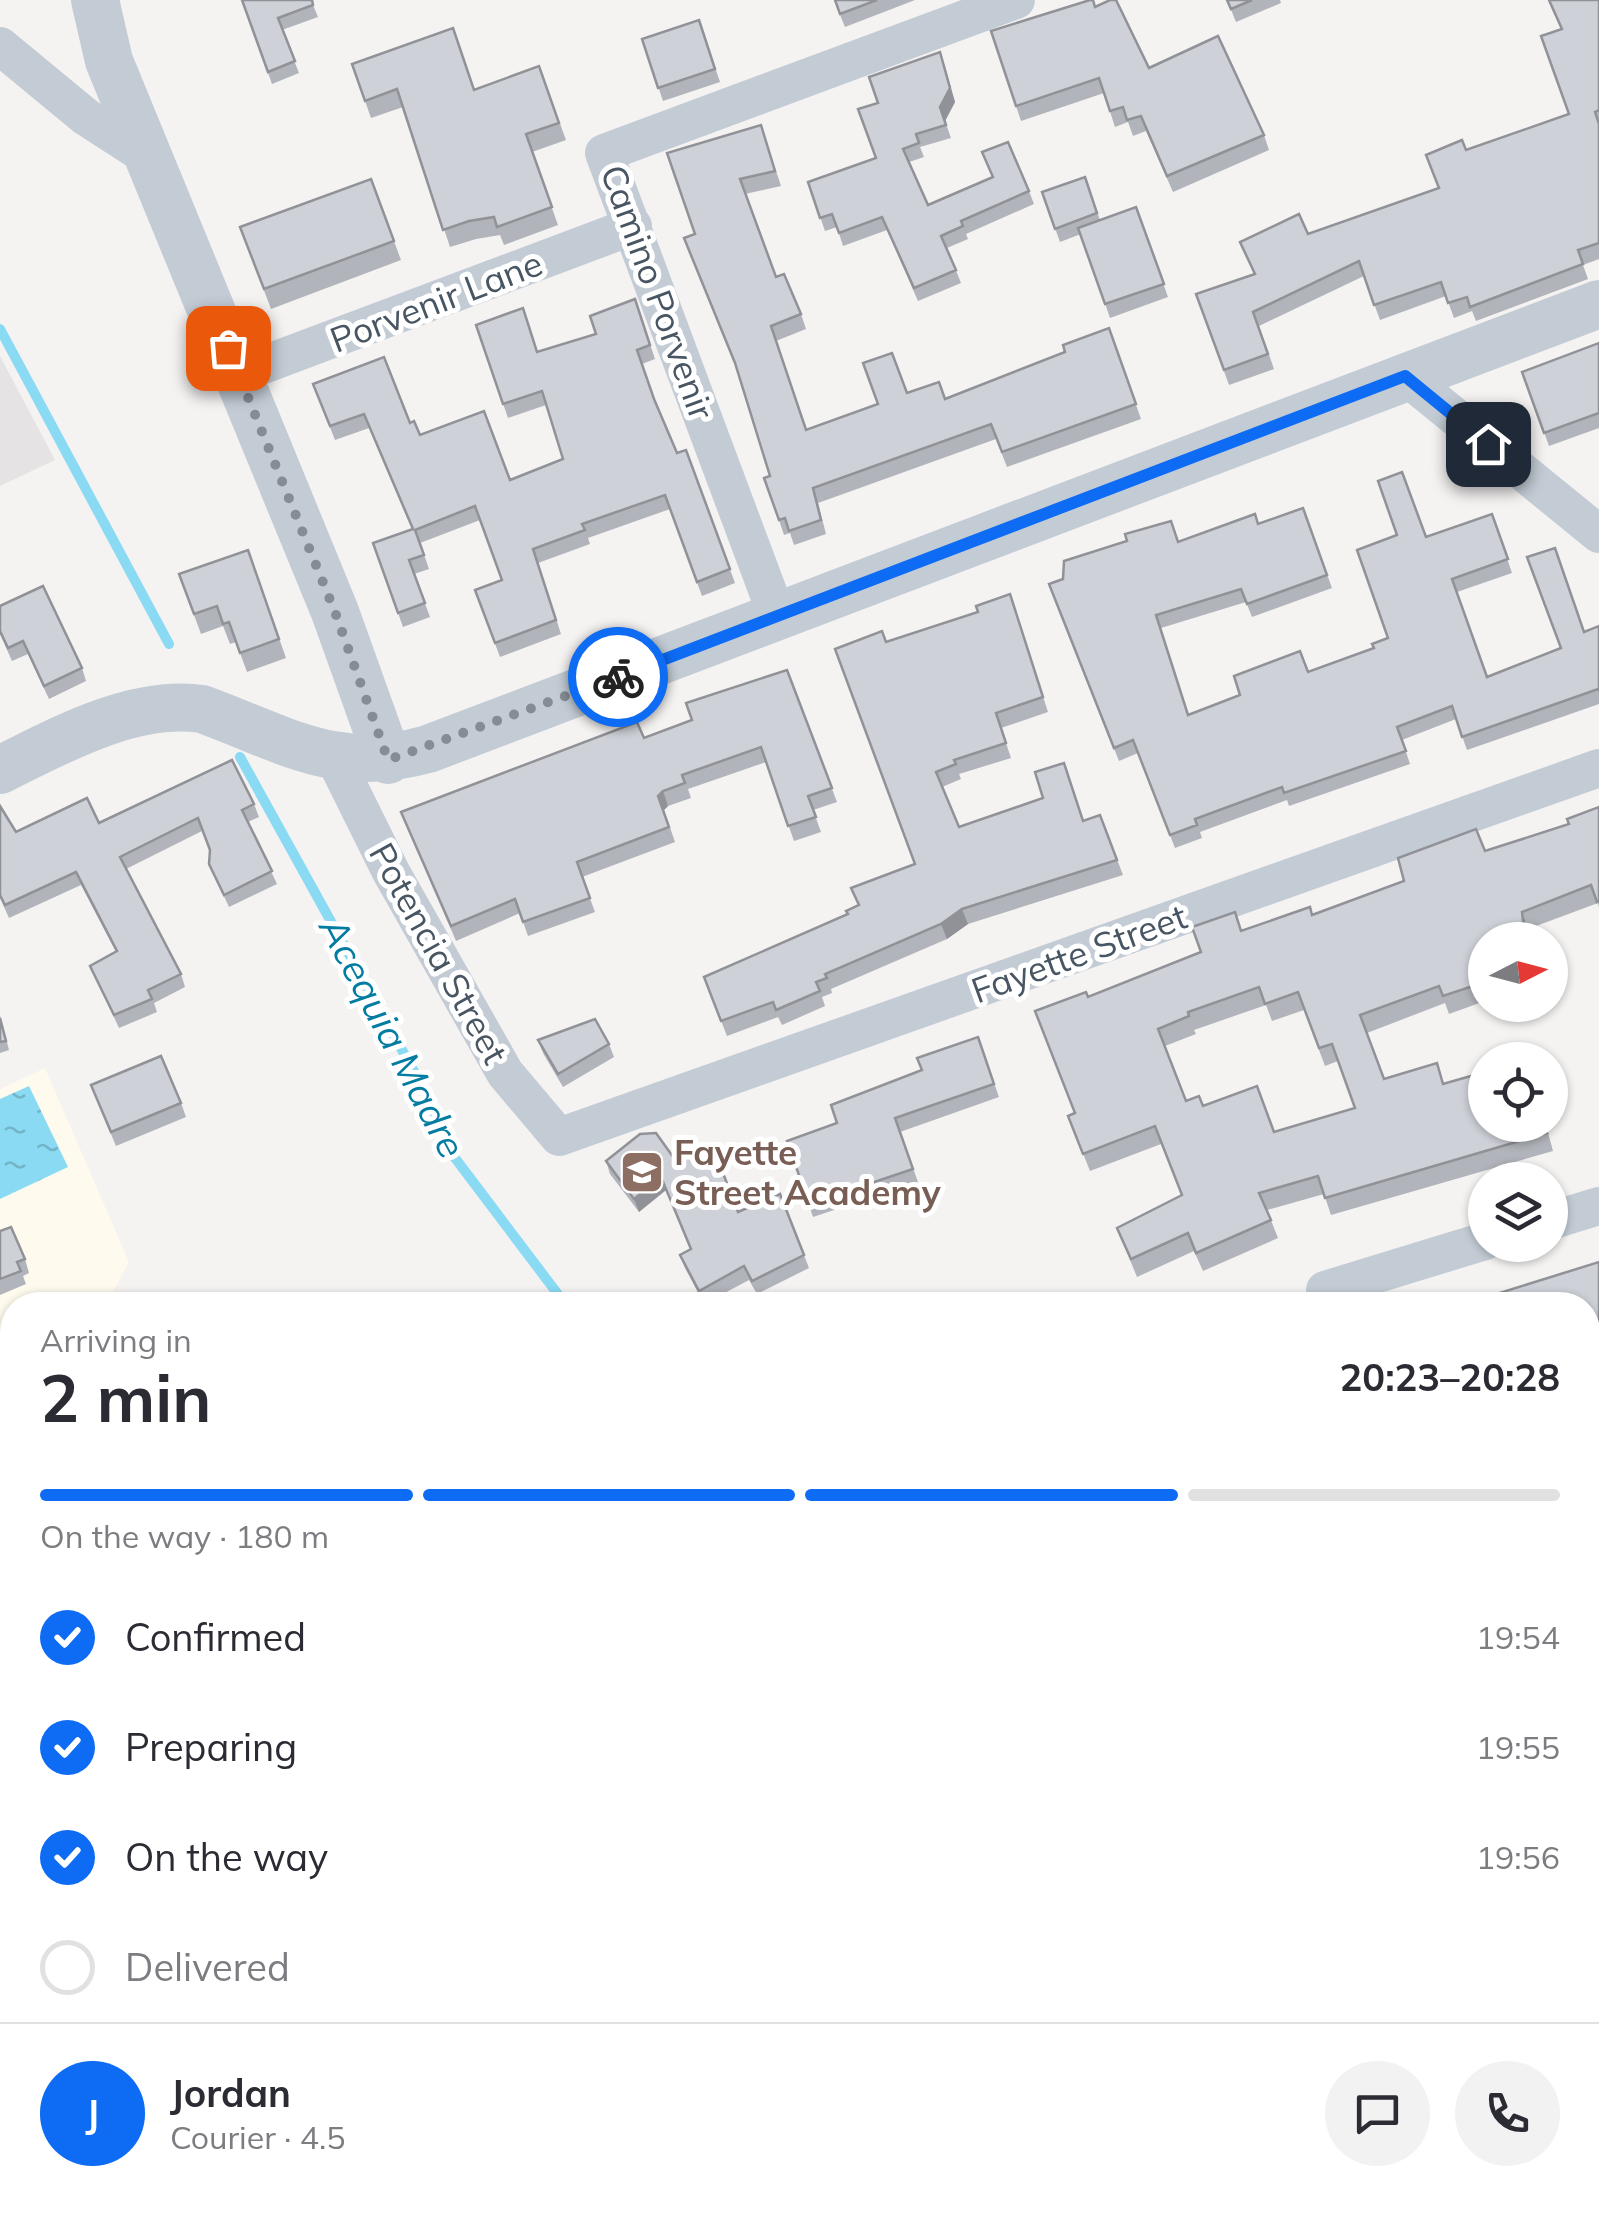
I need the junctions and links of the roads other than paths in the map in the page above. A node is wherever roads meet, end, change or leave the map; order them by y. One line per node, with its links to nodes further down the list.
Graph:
1 (95, 0): 4 (street)
2 (1016, 0): 5 (street, Camino Porvenir)
3 (0, 46): 4 (street)
4 (145, 155): 7 (street)
5 (633, 226): 7 (street, Porvenir Lane); 10 (street, Camino Porvenir)
6 (1599, 304): 8 (street)
7 (239, 374): 12 (street)
8 (1405, 376): 9 (street); 10 (street)
9 (1599, 534)
10 (777, 616): 12 (street)
11 (316, 751): 12 (street); 14 (street); 15 (street, Potencia Street)
12 (388, 760)
13 (1599, 768): 15 (street, Fayette Street)
14 (0, 770)
15 (559, 1138)
16 (1599, 1206): 17 (street)
17 (1568, 1215)
18 (1468, 1246): 19 (street)
19 (1325, 1290)

